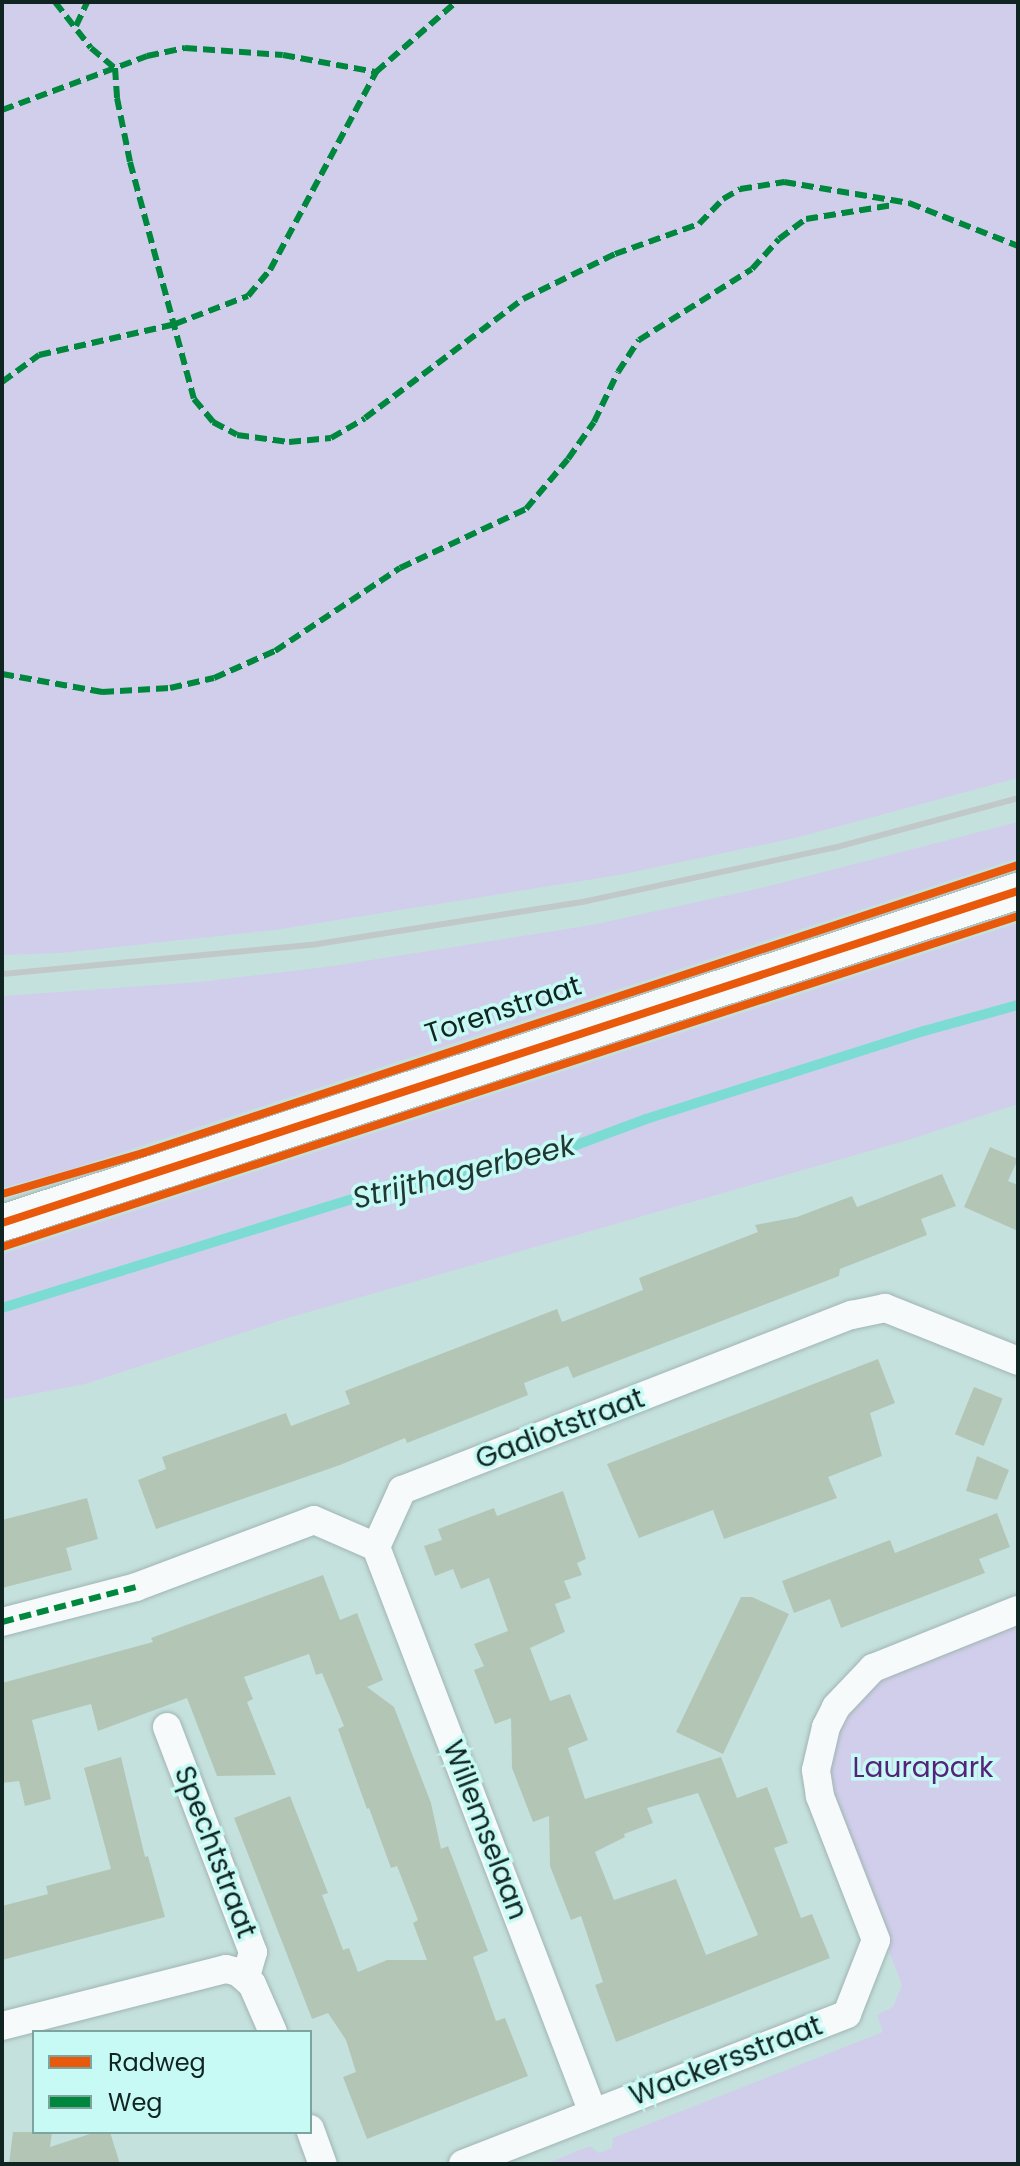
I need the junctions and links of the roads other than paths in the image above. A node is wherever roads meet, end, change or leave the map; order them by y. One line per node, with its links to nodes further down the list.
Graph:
1 (1018, 891): 2 (street, Torenstraat)
2 (2, 1223)
3 (1018, 1361): 4 (street, Gadiotstraat)
4 (376, 1547): 6 (street); 11 (street, Willemselaan)
5 (1018, 1610): 11 (street, Wackersstraat)
6 (2, 1622)
7 (167, 1727): 8 (street, Spechtstraat)
8 (246, 1977): 9 (street, Spechtstraat); 10 (street, Spechtstraat)
9 (2, 2026)
10 (272, 2030)
11 (593, 2113): 14 (street, Wackersstraat)
12 (312, 2134): 13 (street)
13 (323, 2164)
14 (463, 2164)

